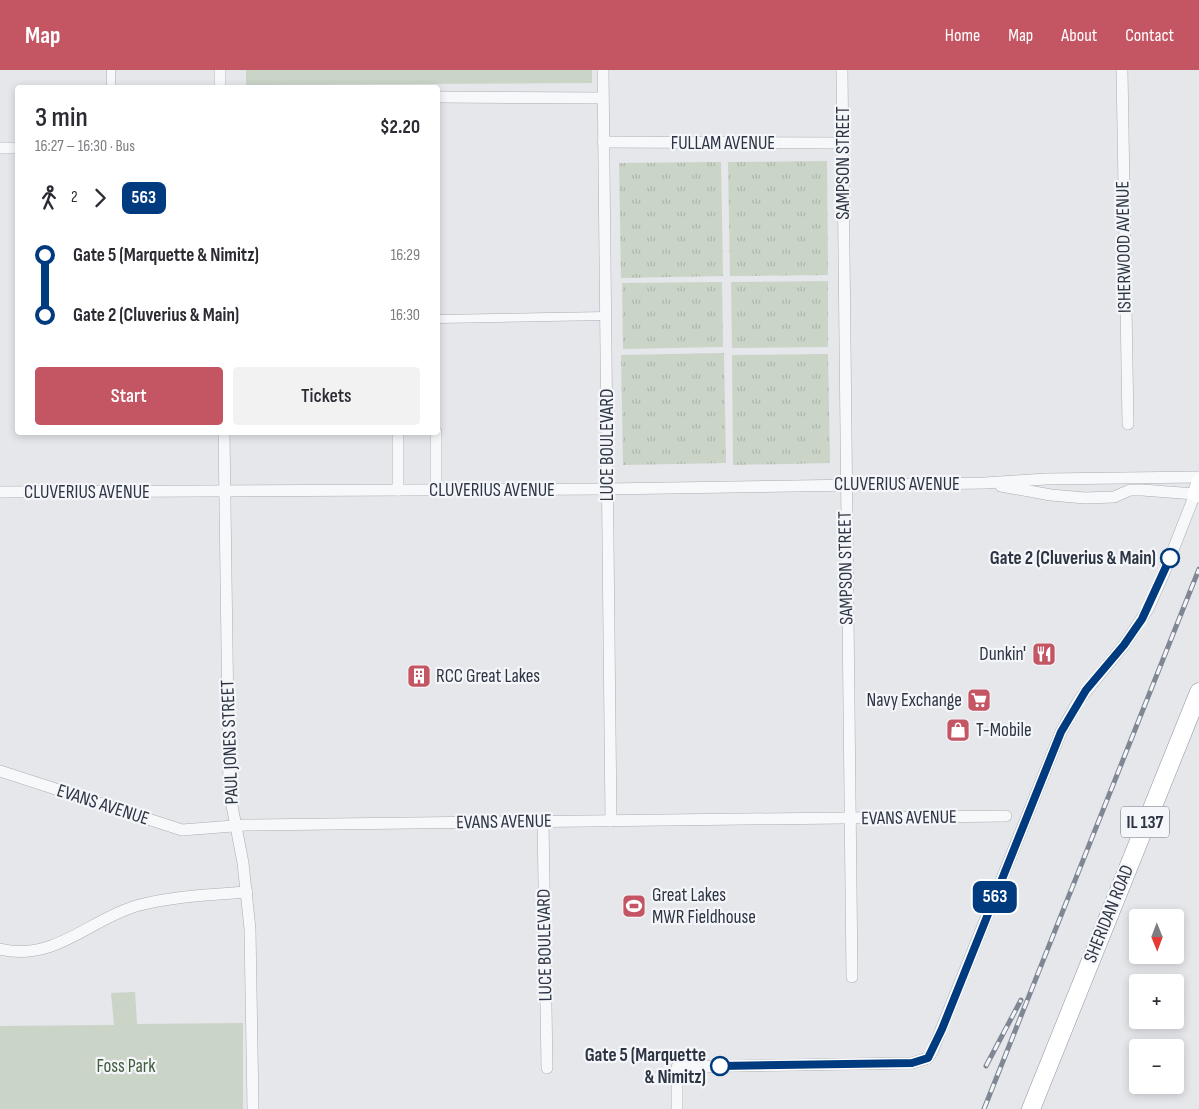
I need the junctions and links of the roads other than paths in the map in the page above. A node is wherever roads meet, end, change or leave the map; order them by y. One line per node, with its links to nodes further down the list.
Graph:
1 (111, 70): 6 (street)
2 (220, 70): 7 (street)
3 (602, 70): 9 (street, LUCE BOULEVARD)
4 (842, 70): 11 (street, SAMPSON STREET)
5 (1122, 70): 16 (street, ISHERWOOD AVENUE)
6 (111, 85)
7 (220, 85)
8 (440, 97): 9 (street)
9 (603, 98): 10 (street, LUCE BOULEVARD)
10 (603, 142): 11 (street, FULLAM AVENUE); 14 (street, LUCE BOULEVARD)
11 (842, 143): 22 (street, SAMPSON STREET)
12 (0, 148): 13 (street)
13 (15, 148)
14 (606, 316): 15 (street); 23 (street, LUCE BOULEVARD)
15 (440, 319)
16 (1128, 424)
17 (224, 435): 27 (street, PAUL JONES STREET)
18 (398, 435): 24 (street)
19 (436, 435): 25 (street)
20 (1199, 477): 21 (street, CLUVERIUS AVENUE)
21 (985, 483): 22 (street, CLUVERIUS AVENUE); 26 (street, CLUVERIUS AVENUE)
22 (845, 484): 23 (street, CLUVERIUS AVENUE); 32 (street, SAMPSON STREET)
23 (607, 489): 25 (street, CLUVERIUS AVENUE); 33 (street, LUCE BOULEVARD)
24 (398, 490): 25 (street, CLUVERIUS AVENUE); 27 (street, CLUVERIUS AVENUE)
25 (436, 490)
26 (1198, 490): 41 (street)
27 (225, 491): 28 (street, CLUVERIUS AVENUE); 35 (street, PAUL JONES STREET)
28 (0, 492)
29 (1199, 692): 42 (highway, SHERIDAN ROAD / IL 137)
30 (5, 773): 35 (street, EVANS AVENUE)
31 (1006, 816): 32 (street, EVANS AVENUE)
32 (850, 818): 33 (street, EVANS AVENUE); 38 (street, SAMPSON STREET)
33 (611, 821): 34 (street, EVANS AVENUE)
34 (543, 822): 35 (street, EVANS AVENUE); 39 (street, LUCE BOULEVARD)
35 (235, 826): 36 (street, PAUL JONES STREET)
36 (247, 892): 37 (street); 40 (street, PAUL JONES STREET)
37 (0, 948)
38 (852, 977)
39 (547, 1068)
40 (253, 1109)
41 (676, 1109)
42 (1031, 1109)

